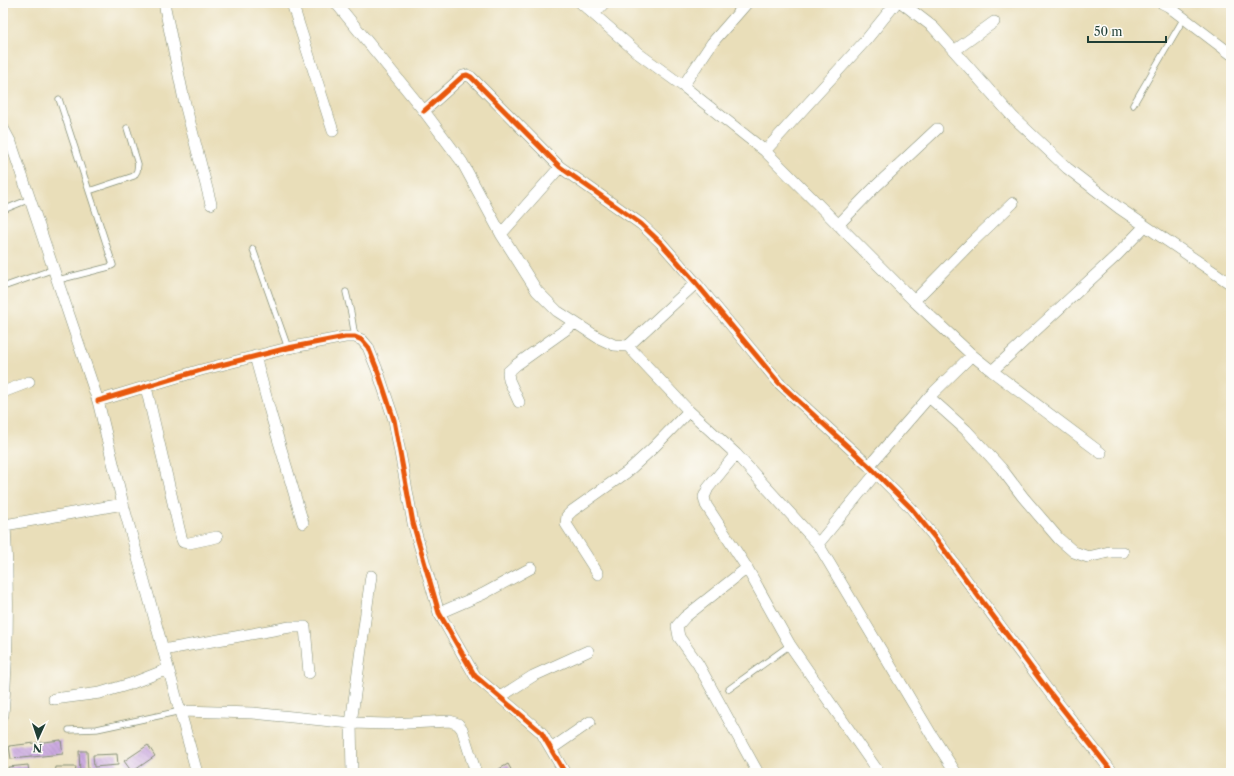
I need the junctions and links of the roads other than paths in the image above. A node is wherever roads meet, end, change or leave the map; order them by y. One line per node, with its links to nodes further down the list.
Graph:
1 (164, 3): 28 (street)
2 (292, 3): 22 (street)
3 (336, 3): 18 (street)
4 (581, 3): 10 (street)
5 (604, 3): 10 (street)
6 (747, 3): 15 (street)
7 (896, 3): 23 (street)
8 (902, 3): 13 (street)
9 (1167, 4): 11 (street)
10 (594, 14): 15 (street)
11 (1184, 18): 14 (street); 17 (lane)
12 (994, 22): 13 (street)
13 (954, 51): 31 (street)
14 (1231, 54)
15 (683, 86): 23 (street)
16 (59, 99): 25 (lane)
17 (1133, 105)
18 (424, 111): 24 (street); 32 (street)
19 (3, 128): 26 (street)
20 (127, 128): 25 (lane)
21 (937, 129): 30 (street)
22 (333, 131)
23 (765, 151): 30 (street)
24 (560, 167): 32 (street); 36 (street)
25 (89, 191): 35 (lane)
26 (30, 199): 29 (lane); 34 (street)
27 (1013, 203): 40 (street)
28 (211, 204)
29 (3, 210)
30 (838, 225): 40 (street)
31 (1145, 226): 37 (street); 47 (street)
32 (501, 234): 41 (street)
33 (253, 249): 44 (lane)
34 (54, 269): 35 (street); 38 (lane)
35 (58, 280): 52 (street)
36 (696, 283): 43 (street); 57 (street)
37 (1231, 284)
38 (3, 287)
39 (346, 292): 42 (lane)
40 (914, 301): 45 (street)
41 (575, 323): 43 (street); 53 (street)
42 (355, 337): 44 (street); 68 (street)
43 (628, 346): 54 (street)
44 (288, 348): 46 (street)
45 (972, 355): 47 (street); 51 (street)
46 (256, 356): 49 (street); 60 (street)
47 (992, 372): 55 (street)
48 (29, 382): 50 (street)
49 (146, 387): 52 (street); 61 (street)
50 (3, 392)
51 (930, 397): 57 (street); 63 (street)
52 (98, 401): 58 (street)
53 (519, 402)
54 (689, 411): 56 (street); 66 (street)
55 (1101, 453)
56 (736, 454): 62 (street); 65 (street)
57 (872, 470): 62 (street); 91 (street)
58 (124, 504): 59 (street); 70 (street)
59 (4, 522): 72 (street)
60 (303, 524)
61 (217, 537)
62 (818, 544): 90 (street)
63 (1123, 552)
64 (531, 568): 68 (street)
65 (747, 568): 69 (street); 88 (street)
66 (598, 574)
67 (371, 576): 81 (street)
68 (439, 613): 76 (street)
69 (790, 645): 75 (lane); 89 (street)
70 (163, 650): 73 (street); 74 (street)
71 (588, 651): 76 (street)
72 (5, 665): 79 (street)
73 (168, 669): 77 (street); 78 (street)
74 (309, 673)
75 (729, 689)
76 (500, 697): 83 (street)
77 (54, 699)
78 (180, 711): 81 (street); 82 (lane); 84 (street)
79 (3, 715)
80 (590, 722): 83 (street)
81 (351, 723): 85 (street); 86 (street)
82 (69, 730)
83 (551, 749): 87 (street)
84 (197, 773)
85 (352, 773)
86 (476, 773)
87 (565, 773)
88 (758, 773)
89 (879, 773)
90 (956, 773)
91 (1113, 773)

